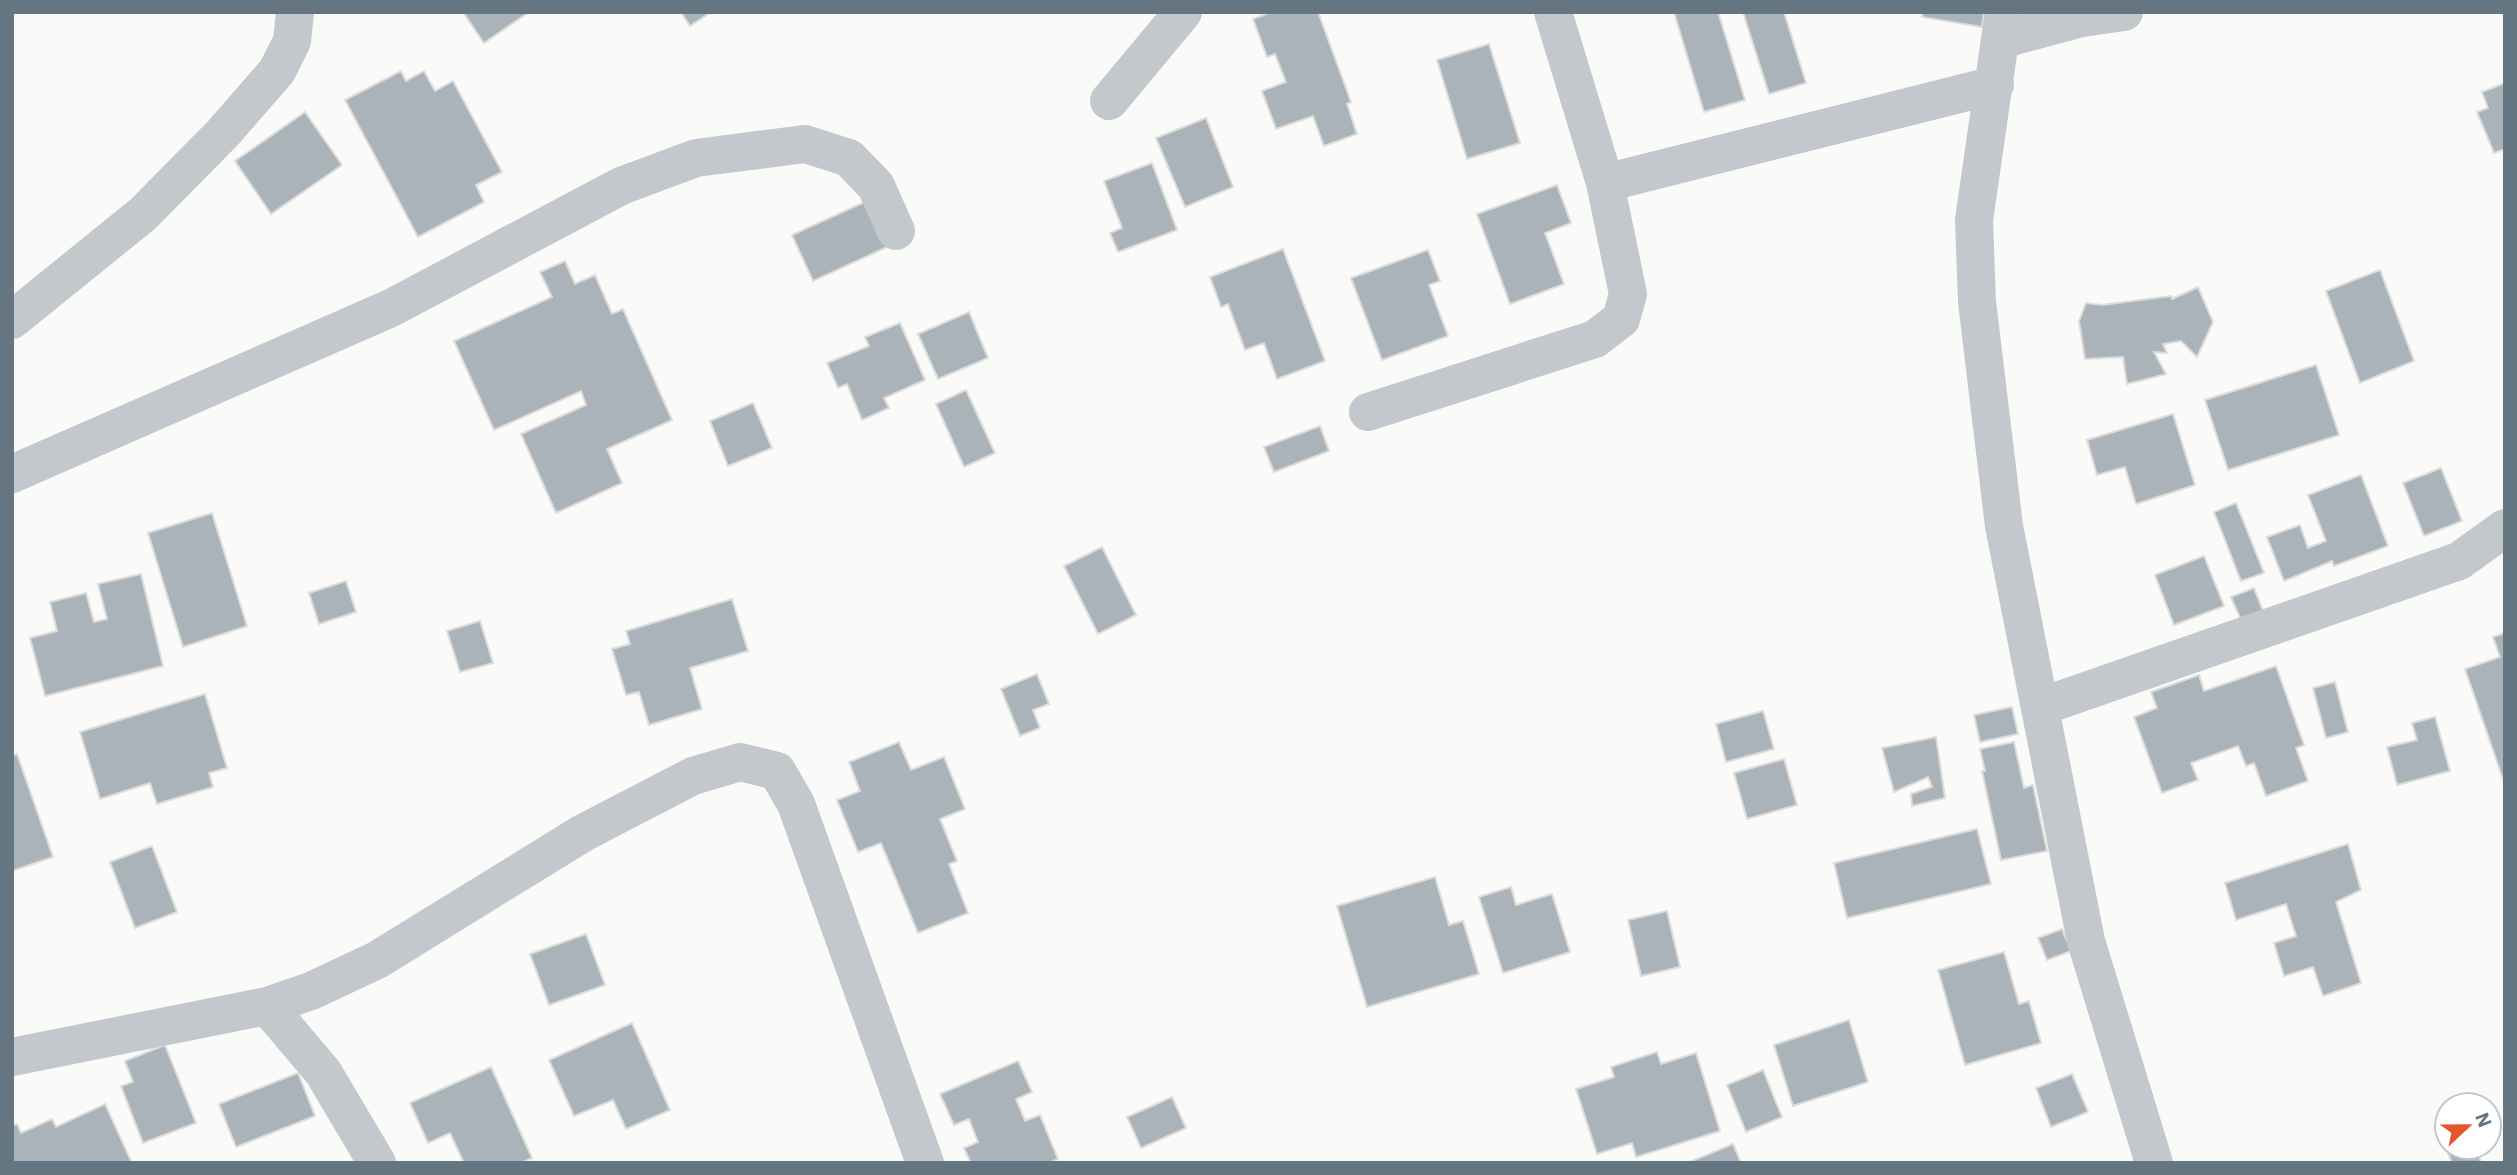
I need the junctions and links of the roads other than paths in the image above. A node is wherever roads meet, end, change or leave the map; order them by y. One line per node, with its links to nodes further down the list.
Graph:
1 (295, 12): 10 (street)
2 (1183, 12): 7 (street)
3 (1553, 12): 8 (street)
4 (2124, 12): 5 (street)
5 (2002, 26): 6 (street)
6 (1995, 85): 8 (street); 14 (street)
7 (1109, 102)
8 (1605, 183): 11 (street)
9 (896, 231): 12 (street)
10 (12, 320)
11 (1368, 412)
12 (12, 474)
13 (2505, 528): 14 (street)
14 (2040, 707): 19 (street)
15 (267, 1006): 16 (street); 17 (street); 18 (street)
16 (12, 1057)
17 (377, 1163)
18 (925, 1163)
19 (2154, 1163)

